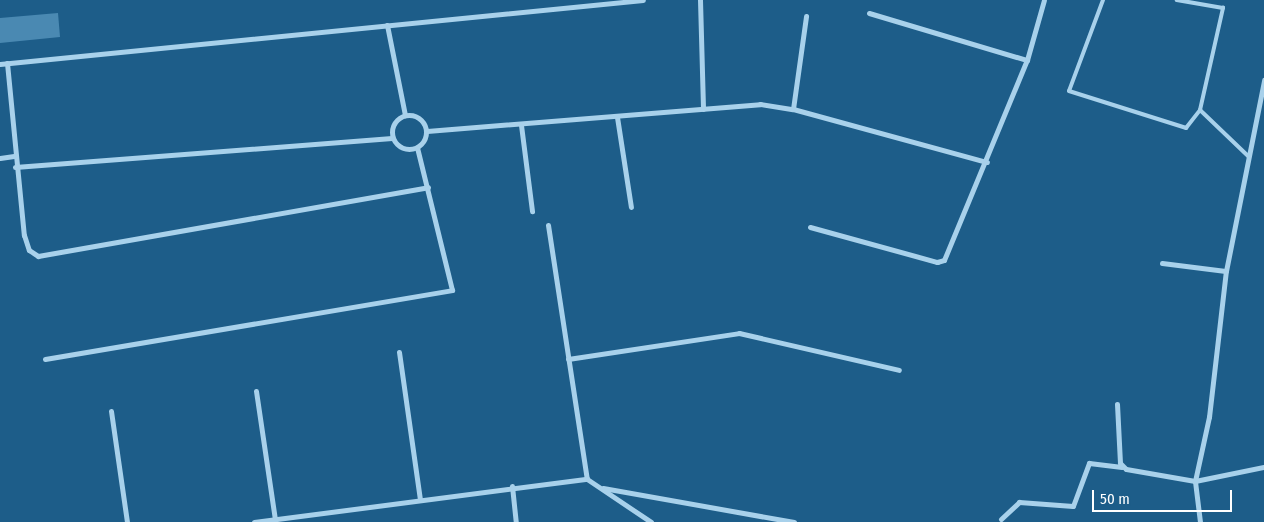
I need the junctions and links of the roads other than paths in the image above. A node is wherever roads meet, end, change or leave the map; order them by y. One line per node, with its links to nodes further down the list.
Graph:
1 (643, 0): 8 (street)
2 (700, 0): 13 (street)
3 (1044, 0): 9 (street)
4 (1103, 0): 15 (lane)
5 (1177, 0): 15 (lane)
6 (869, 13): 9 (street)
7 (806, 16): 14 (street)
8 (387, 25): 10 (street); 16 (street)
9 (1027, 60): 25 (street)
10 (7, 63): 11 (street); 22 (street)
11 (0, 64)
12 (1264, 80): 23 (street)
13 (702, 109): 14 (street); 17 (street)
14 (793, 109): 25 (street)
15 (1200, 110): 23 (lane)
16 (405, 115): 19 (street); 20 (street)
17 (617, 117): 18 (street); 28 (street)
18 (521, 125): 19 (street); 29 (street)
19 (426, 131): 21 (street)
20 (392, 138): 21 (street); 26 (street)
21 (417, 148): 27 (street)
22 (14, 156): 24 (street); 26 (street)
23 (1249, 156): 33 (street)
24 (0, 158)
25 (987, 162): 31 (street)
26 (15, 167): 27 (street)
27 (428, 187): 35 (street)
28 (631, 207)
29 (532, 211)
30 (548, 225): 36 (street)
31 (810, 226)
32 (1162, 263): 33 (street)
33 (1226, 271): 44 (street)
34 (399, 352): 47 (street)
35 (46, 358)
36 (568, 359): 37 (street); 43 (street)
37 (899, 370)
38 (256, 391): 48 (street)
39 (1117, 404): 41 (street)
40 (111, 411): 50 (street)
41 (1122, 467): 44 (street); 49 (street)
42 (1264, 467): 44 (street)
43 (587, 479): 45 (street); 46 (street)
44 (1194, 481): 55 (street)
45 (512, 486): 47 (street); 52 (street)
46 (600, 487): 53 (street); 54 (street)
47 (420, 499): 48 (street)
48 (275, 519): 51 (street)
49 (1002, 519)
50 (127, 522)
51 (254, 522)
52 (516, 522)
53 (651, 522)
54 (794, 522)
55 (1200, 522)

